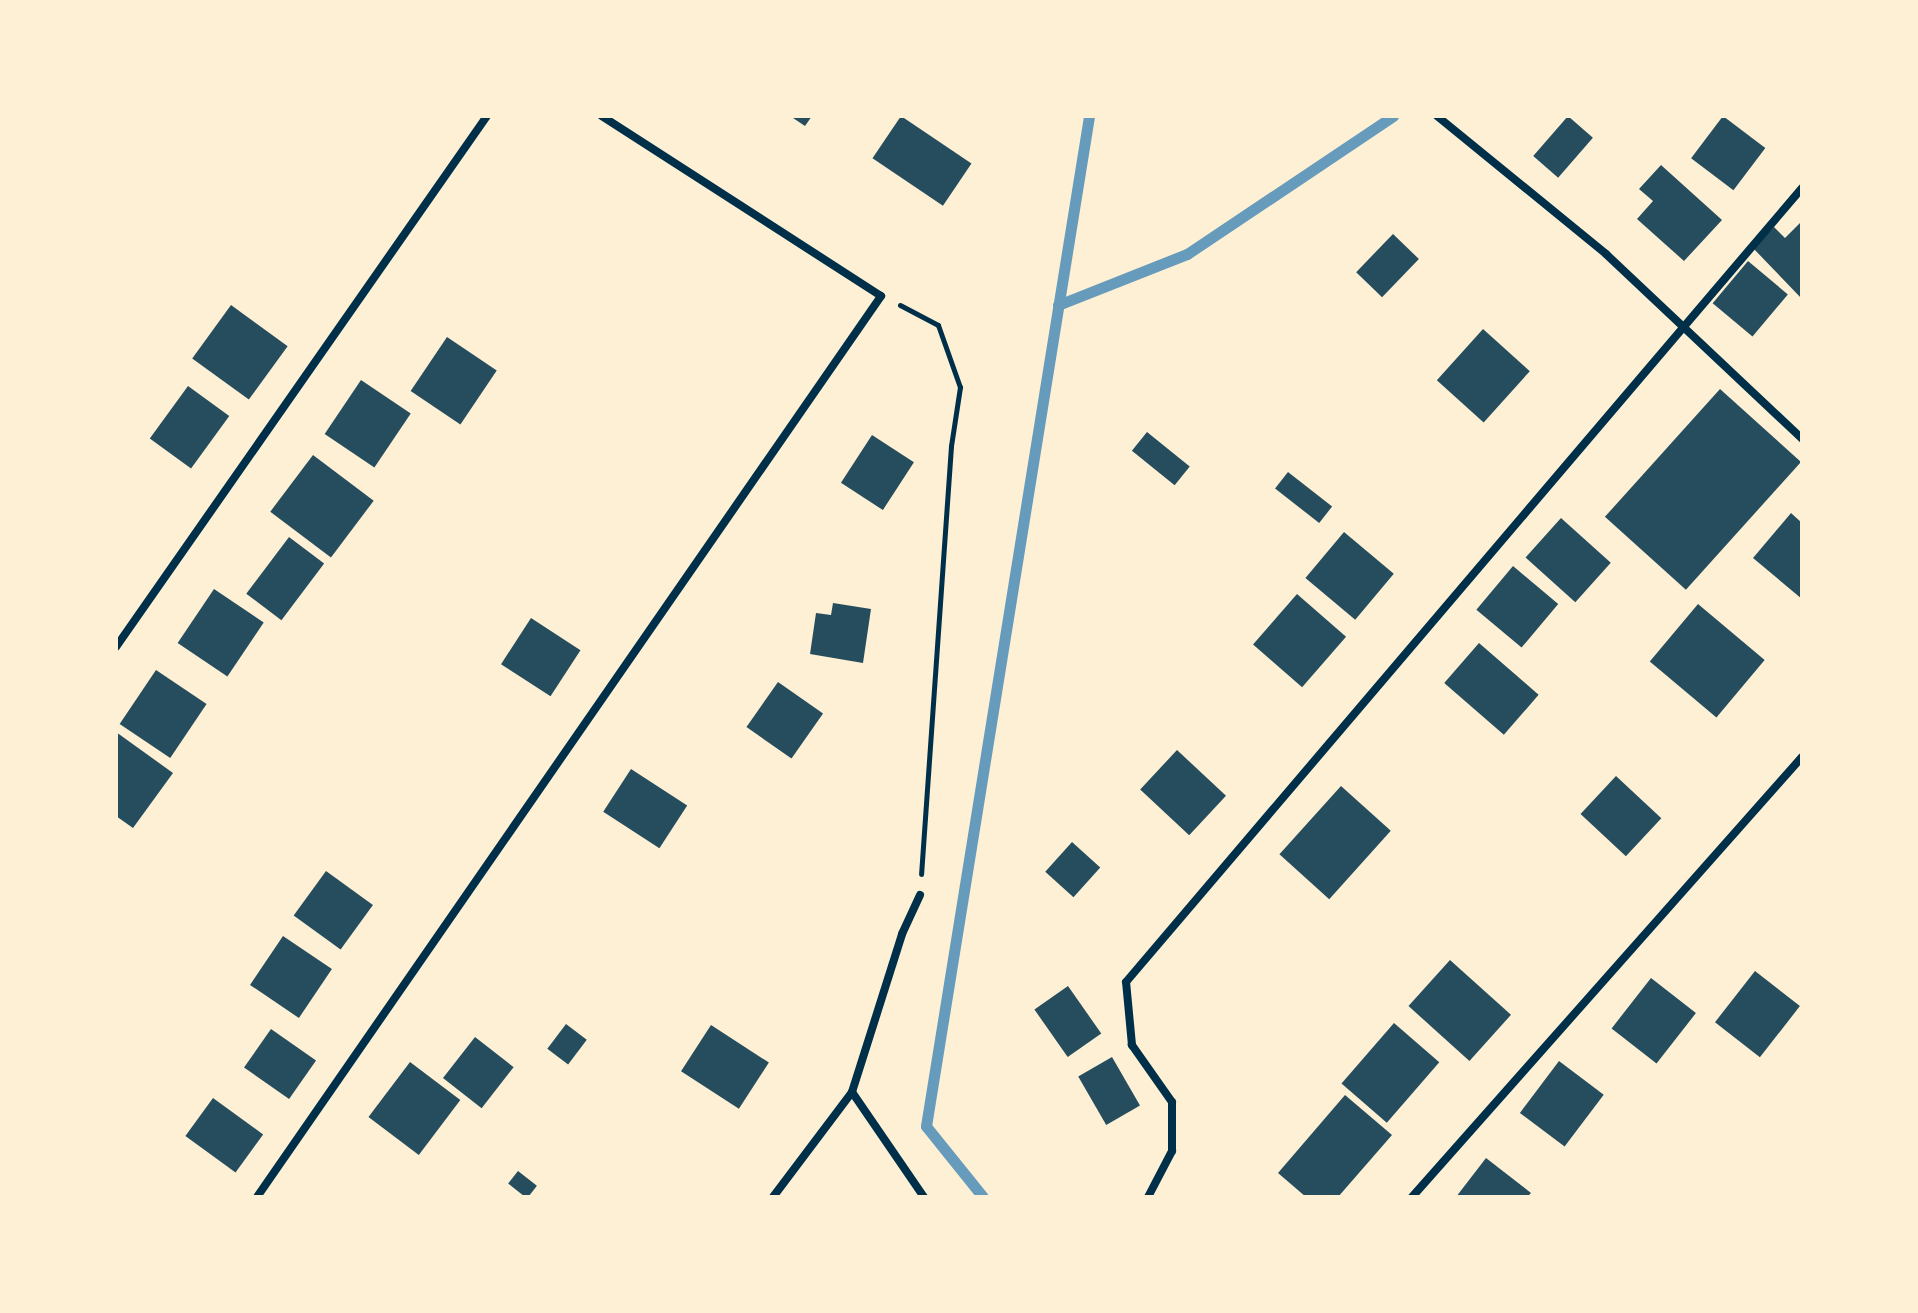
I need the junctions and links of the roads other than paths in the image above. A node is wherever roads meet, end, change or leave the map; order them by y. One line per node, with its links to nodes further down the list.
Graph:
1 (487, 116): 7 (street)
2 (602, 116): 11 (street)
3 (1437, 116): 5 (street)
4 (1802, 188): 5 (street)
5 (1684, 329): 6 (street); 14 (street)
6 (1802, 439)
7 (116, 647)
8 (1802, 757): 15 (street)
9 (920, 895): 10 (street)
10 (852, 1092): 12 (street); 13 (street)
11 (257, 1197)
12 (773, 1197)
13 (924, 1197)
14 (1148, 1197)
15 (1412, 1197)

